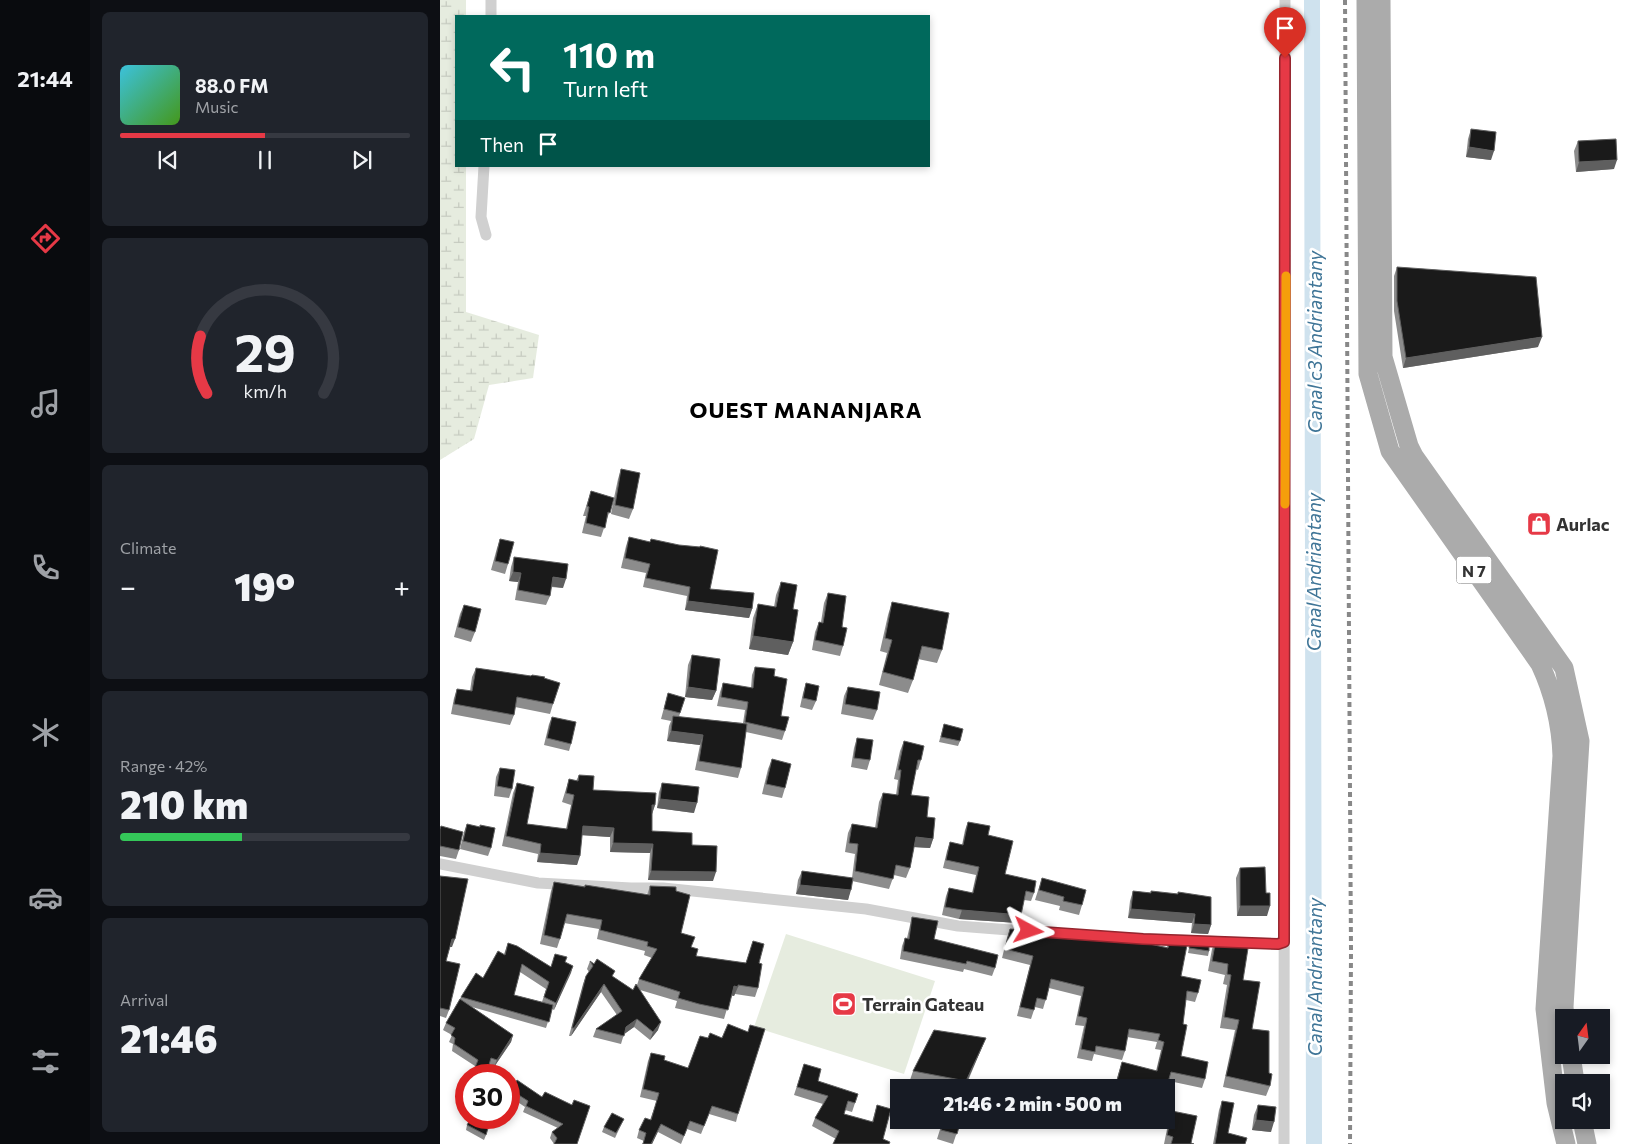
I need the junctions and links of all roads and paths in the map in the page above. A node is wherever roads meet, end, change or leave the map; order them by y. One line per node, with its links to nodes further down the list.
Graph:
1 (491, 0): 5 (street)
2 (1285, 0): 11 (street)
3 (1366, 0): 15 (main road, N 7)
4 (1381, 0): 12 (main road, N 7)
5 (491, 15)
6 (484, 167): 7 (street)
7 (486, 235)
8 (440, 864): 9 (street)
9 (1038, 932)
10 (1096, 936): 11 (street)
11 (1284, 942): 14 (street)
12 (1564, 1009)
13 (1584, 1129): 16 (main road)
14 (1284, 1144)
15 (1566, 1144)
16 (1588, 1144)

